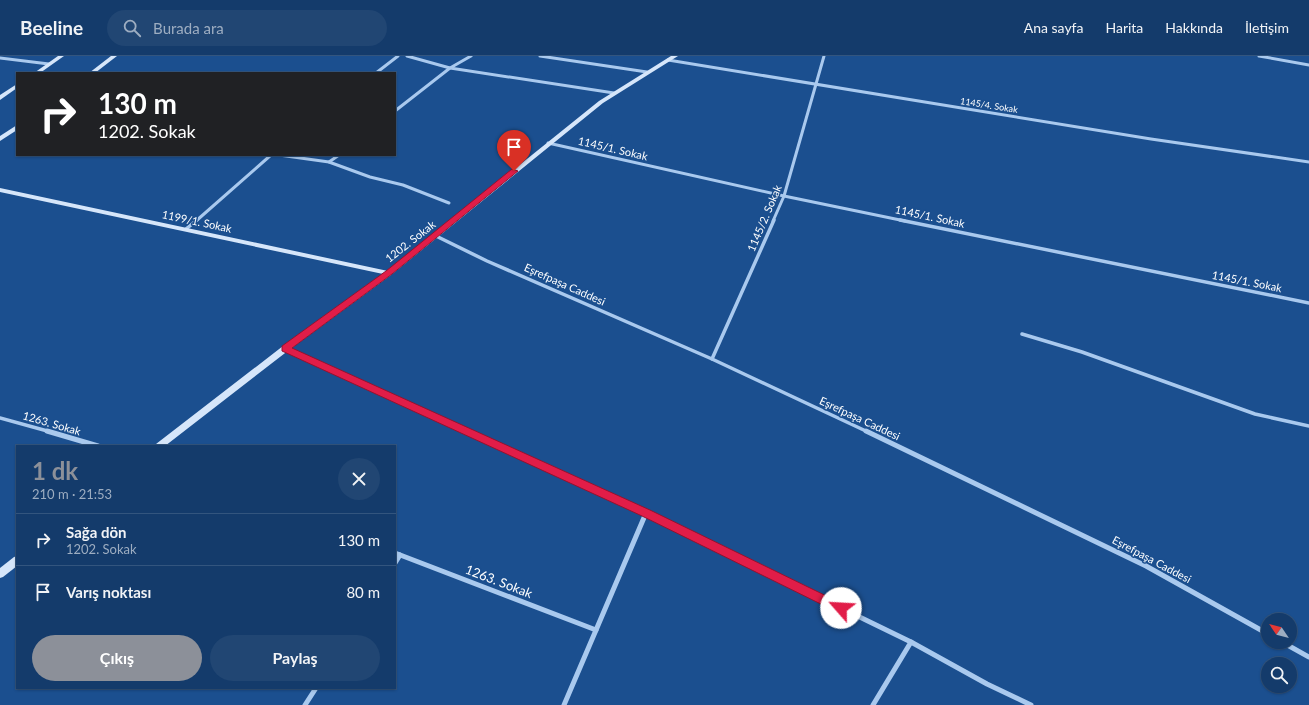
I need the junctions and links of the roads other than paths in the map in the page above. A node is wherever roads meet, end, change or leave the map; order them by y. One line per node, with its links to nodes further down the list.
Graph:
1 (61, 56): 12 (street)
2 (114, 56): 16 (street)
3 (398, 56): 17 (street)
4 (407, 56): 14 (street)
5 (471, 56): 14 (street)
6 (540, 56): 18 (street)
7 (675, 56): 11 (street, 1202. Sokak)
8 (824, 56): 19 (street, 1145/2. Sokak)
9 (1259, 56): 13 (street)
10 (0, 58): 12 (street)
11 (668, 60): 18 (street, 1202. Sokak); 19 (street, 1145/4. Sokak)
12 (49, 64): 15 (street)
13 (1309, 65)
14 (450, 68): 21 (street); 23 (street)
15 (38, 72)
16 (93, 72)
17 (377, 72)
18 (647, 72): 21 (street, 1202. Sokak)
19 (815, 83): 31 (street, 1145/4. Sokak); 33 (street, 1145/2. Sokak)
20 (16, 87): 22 (street)
21 (614, 93): 26 (street, 1202. Sokak)
22 (0, 98)
23 (396, 110)
24 (16, 128): 25 (street)
25 (0, 139)
26 (548, 143): 33 (street, 1145/1. Sokak); 36 (street, 1202. Sokak)
27 (270, 156): 35 (street)
28 (286, 156): 30 (street)
29 (338, 156): 30 (street)
30 (330, 162): 34 (street)
31 (1309, 162)
32 (0, 190): 35 (street, 1199/1. Sokak)
33 (784, 196): 38 (street, 1145/1. Sokak); 41 (street, 1145/2. Sokak)
34 (449, 203)
35 (186, 229): 37 (street, 1199/1. Sokak)
36 (436, 236): 37 (street, 1202. Sokak); 41 (street, Eşrefpaşa Caddesi)
37 (389, 273): 40 (street, 1202. Sokak)
38 (1309, 303)
39 (1022, 334): 43 (street)
40 (286, 348): 45 (street, 1202. Sokak); 46 (street)
41 (712, 359): 51 (street, Eşrefpaşa Caddesi)
42 (0, 418): 44 (street, 1263. Sokak)
43 (1309, 426)
44 (94, 445)
45 (160, 445)
46 (646, 513): 50 (street); 52 (street)
47 (397, 554): 50 (street, 1263. Sokak)
48 (16, 561): 49 (street)
49 (0, 574)
50 (596, 630): 57 (street)
51 (1261, 630)
52 (910, 642): 58 (street); 59 (street)
53 (1295, 649): 54 (street)
54 (1309, 657)
55 (315, 689): 56 (street)
56 (305, 705)
57 (564, 705)
58 (873, 705)
59 (1031, 705)

